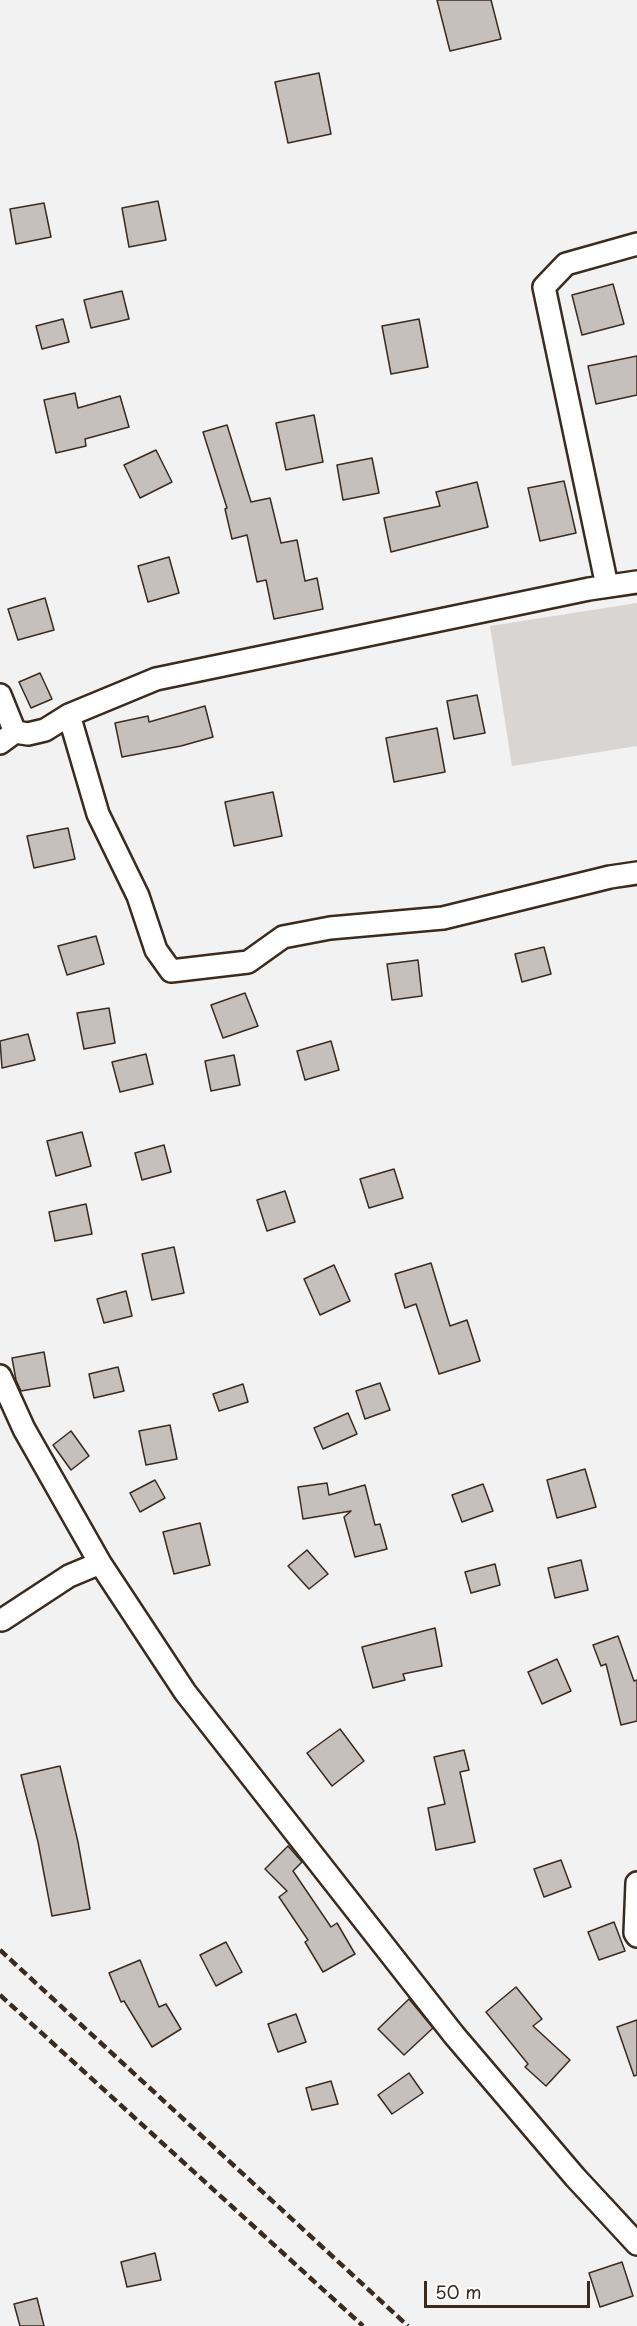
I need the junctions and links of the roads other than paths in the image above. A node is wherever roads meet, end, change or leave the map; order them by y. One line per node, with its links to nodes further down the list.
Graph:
1 (637, 244): 3 (street)
2 (637, 582): 3 (street)
3 (607, 586): 5 (street)
4 (0, 695): 6 (street)
5 (69, 715): 6 (street); 7 (street)
6 (8, 737)
7 (637, 873)
8 (0, 1376): 9 (street)
9 (100, 1563): 10 (street); 13 (street)
10 (2, 1620)
11 (637, 1882): 12 (street)
12 (637, 1936)
13 (637, 2244)

